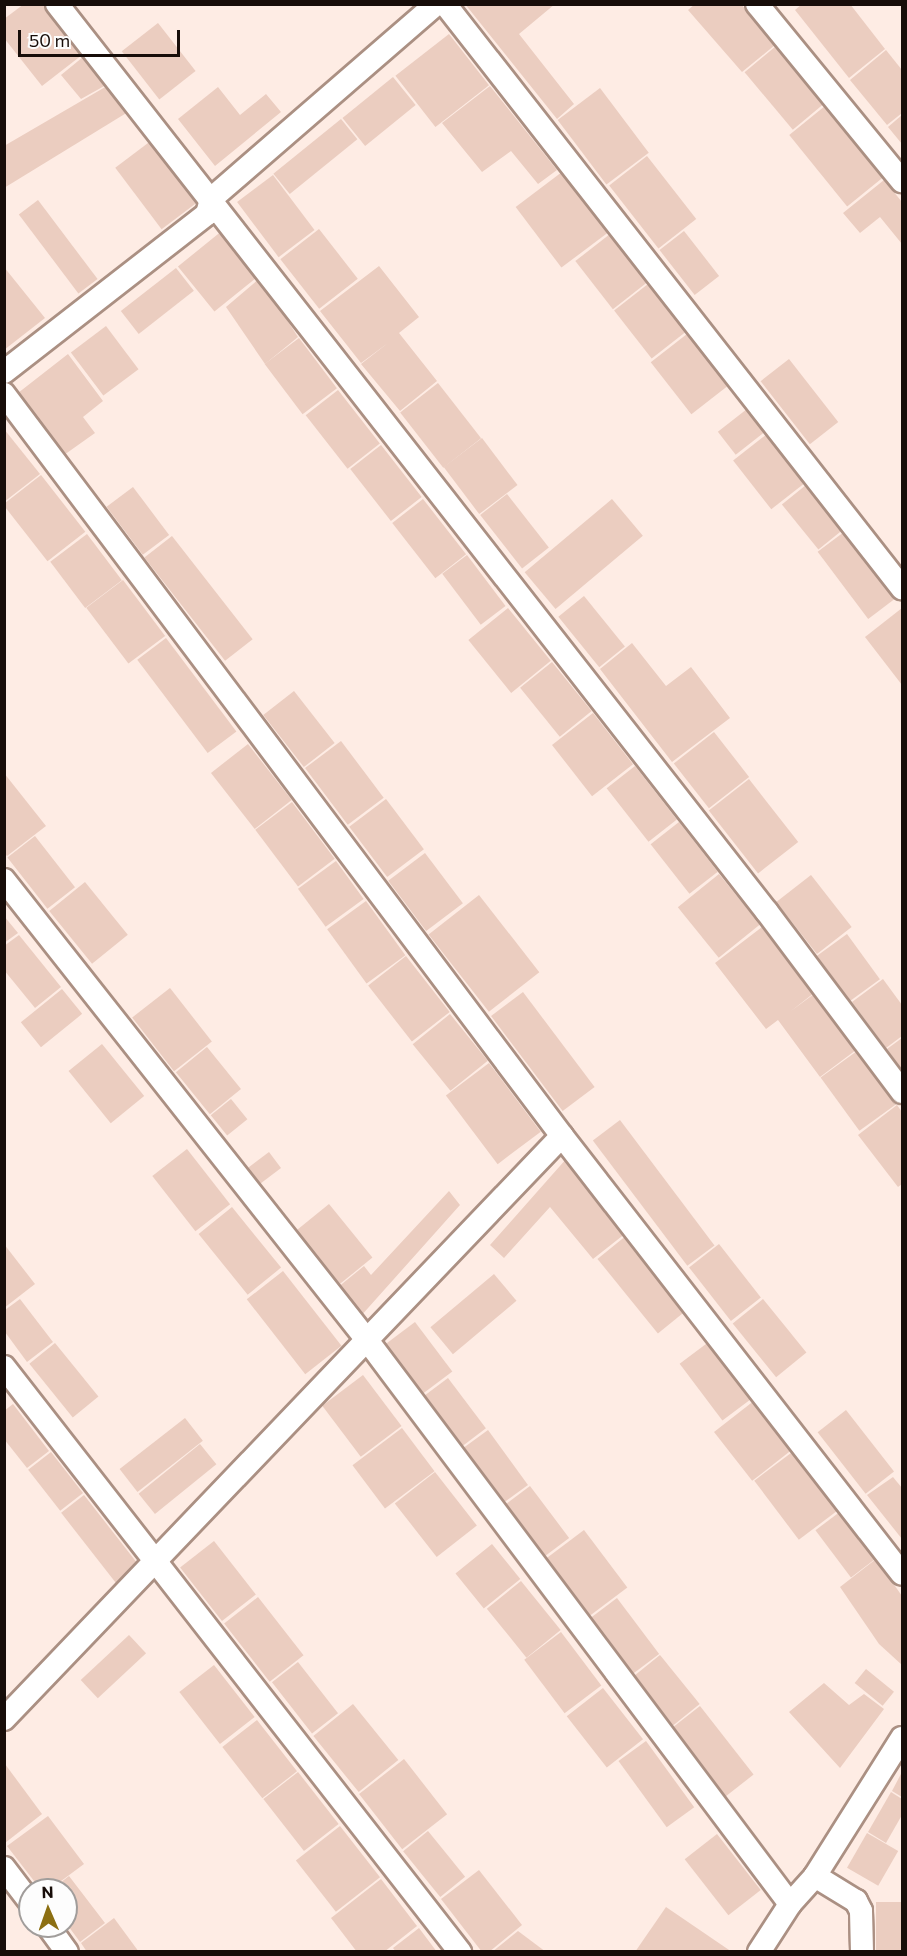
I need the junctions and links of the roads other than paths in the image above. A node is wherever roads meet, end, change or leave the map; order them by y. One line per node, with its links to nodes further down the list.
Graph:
1 (57, 4): 6 (street)
2 (436, 4): 6 (street)
3 (445, 4): 9 (street)
4 (757, 4): 5 (street)
5 (903, 181)
6 (212, 199): 7 (street); 11 (street)
7 (4, 372)
8 (4, 394): 12 (street)
9 (903, 588)
10 (4, 880): 13 (street)
11 (903, 1092)
12 (562, 1136): 13 (street); 16 (street)
13 (367, 1340): 15 (street); 22 (street)
14 (4, 1367): 15 (street)
15 (155, 1563): 17 (street); 25 (street)
16 (903, 1574)
17 (4, 1719)
18 (903, 1738): 20 (street)
19 (4, 1868): 21 (street)
20 (815, 1876): 22 (street); 27 (street)
21 (18, 1886)
22 (790, 1904): 26 (street)
23 (57, 1938): 24 (street)
24 (67, 1952)
25 (460, 1952)
26 (759, 1952)
27 (862, 1952)

